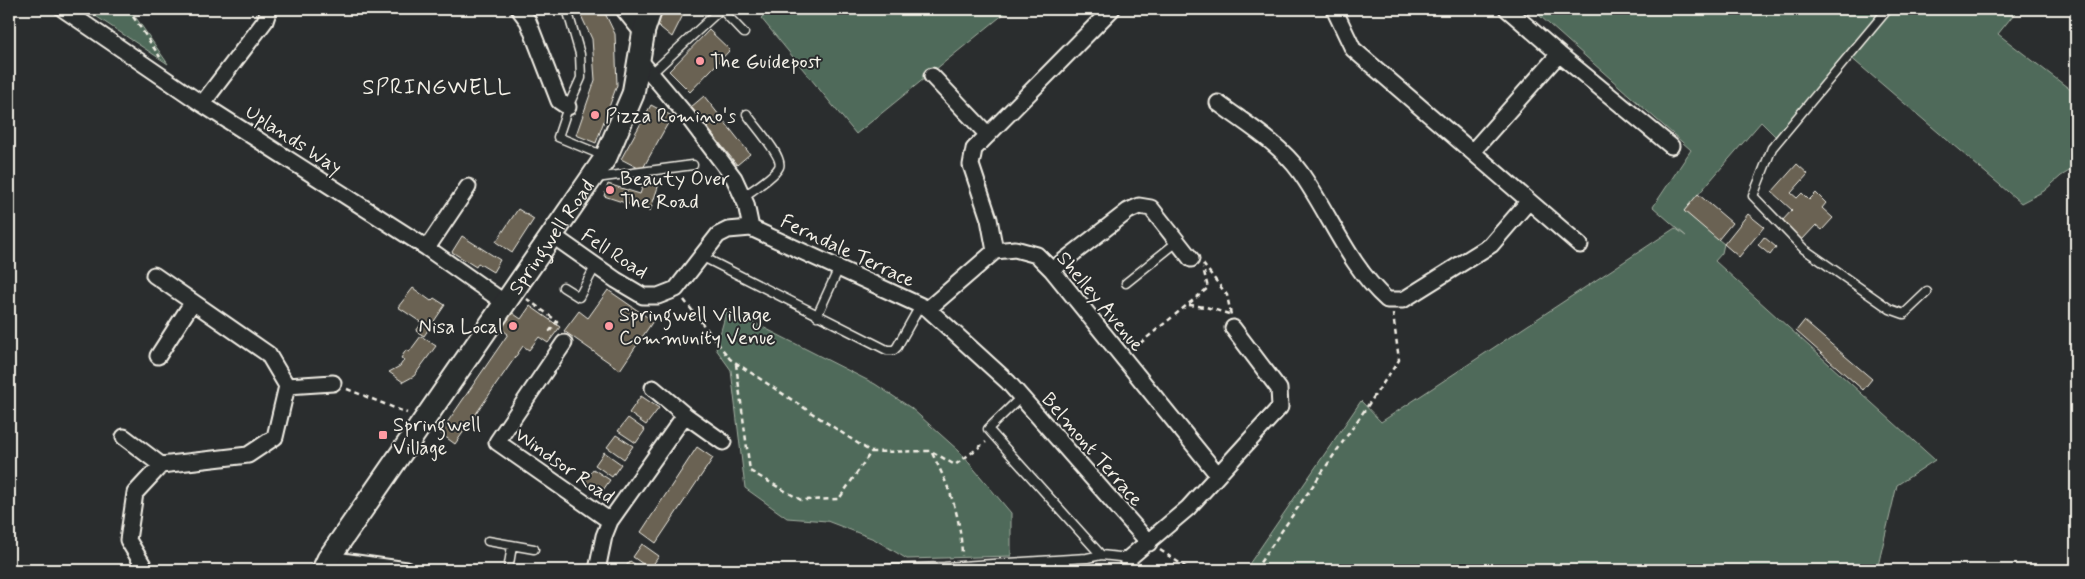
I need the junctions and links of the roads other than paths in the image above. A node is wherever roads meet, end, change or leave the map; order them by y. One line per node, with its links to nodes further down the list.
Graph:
1 (63, 9): 17 (street, Uplands Way)
2 (269, 9): 17 (street)
3 (519, 9): 18 (street)
4 (567, 9): 18 (lane)
5 (627, 9): 11 (main road)
6 (651, 9): 11 (main road, Springwell Road)
7 (1112, 9): 20 (street)
8 (1334, 9): 22 (street)
9 (1507, 9): 13 (street)
10 (1888, 9): 43 (lane)
11 (644, 30): 14 (main road, Springwell Road)
12 (744, 33): 14 (lane)
13 (1559, 54): 21 (street); 22 (street)
14 (645, 66): 23 (main road, Springwell Road); 27 (street)
15 (932, 76): 20 (street)
16 (1218, 103): 28 (street)
17 (202, 104): 33 (street, Uplands Way)
18 (568, 107): 23 (lane)
19 (747, 114): 27 (lane)
20 (988, 135): 34 (street)
21 (1671, 146)
22 (1472, 152): 28 (street)
23 (606, 157): 25 (main road, Springwell Road)
24 (693, 165): 25 (lane)
25 (591, 179): 30 (main road, Springwell Road)
26 (468, 187): 33 (street)
27 (743, 198): 29 (street)
28 (1529, 201): 32 (street)
29 (752, 228): 35 (street); 38 (street, Ferndale Terrace)
30 (552, 235): 37 (street, Fell Road); 44 (main road, Springwell Road)
31 (1177, 242): 36 (street); 39 (street); 41 (lane)
32 (1580, 245)
33 (427, 248): 44 (street, Uplands Way)
34 (995, 251): 39 (street, Shelley Avenue); 46 (street)
35 (702, 256): 37 (street, Fell Road); 47 (lane)
36 (1196, 261)
37 (595, 267): 42 (lane)
38 (839, 268): 46 (street, Ferndale Terrace); 47 (lane)
39 (1052, 270): 60 (street, Shelley Avenue)
40 (154, 275): 45 (street)
41 (1126, 283)
42 (563, 287)
43 (1927, 292)
44 (509, 296): 68 (main road, Springwell Road)
45 (192, 303): 50 (street); 53 (street)
46 (924, 308): 47 (lane); 51 (street, Ferndale Terrace)
47 (817, 316)
48 (1232, 321): 60 (street)
49 (564, 343): 61 (street, Windsor Road)
50 (158, 356)
51 (1008, 382): 55 (street, Belmont Terrace)
52 (332, 383): 53 (street)
53 (287, 386): 59 (street)
54 (653, 388): 56 (street)
55 (1021, 397): 63 (street, Belmont Terrace); 66 (lane)
56 (685, 415): 58 (street); 61 (street, Windsor Road)
57 (124, 437): 59 (street)
58 (723, 442)
59 (161, 466): 70 (street)
60 (1218, 475): 63 (street)
61 (610, 521): 73 (street, Windsor Road)
62 (488, 541): 64 (lane)
63 (1149, 543): 67 (street)
64 (512, 546): 65 (lane); 72 (lane)
65 (534, 549)
66 (1101, 555): 67 (lane); 69 (lane)
67 (1129, 564)
68 (325, 565): 71 (street)
69 (946, 568): 74 (lane)
70 (146, 570)
71 (407, 570)
72 (508, 570)
73 (598, 570)
74 (851, 570)

